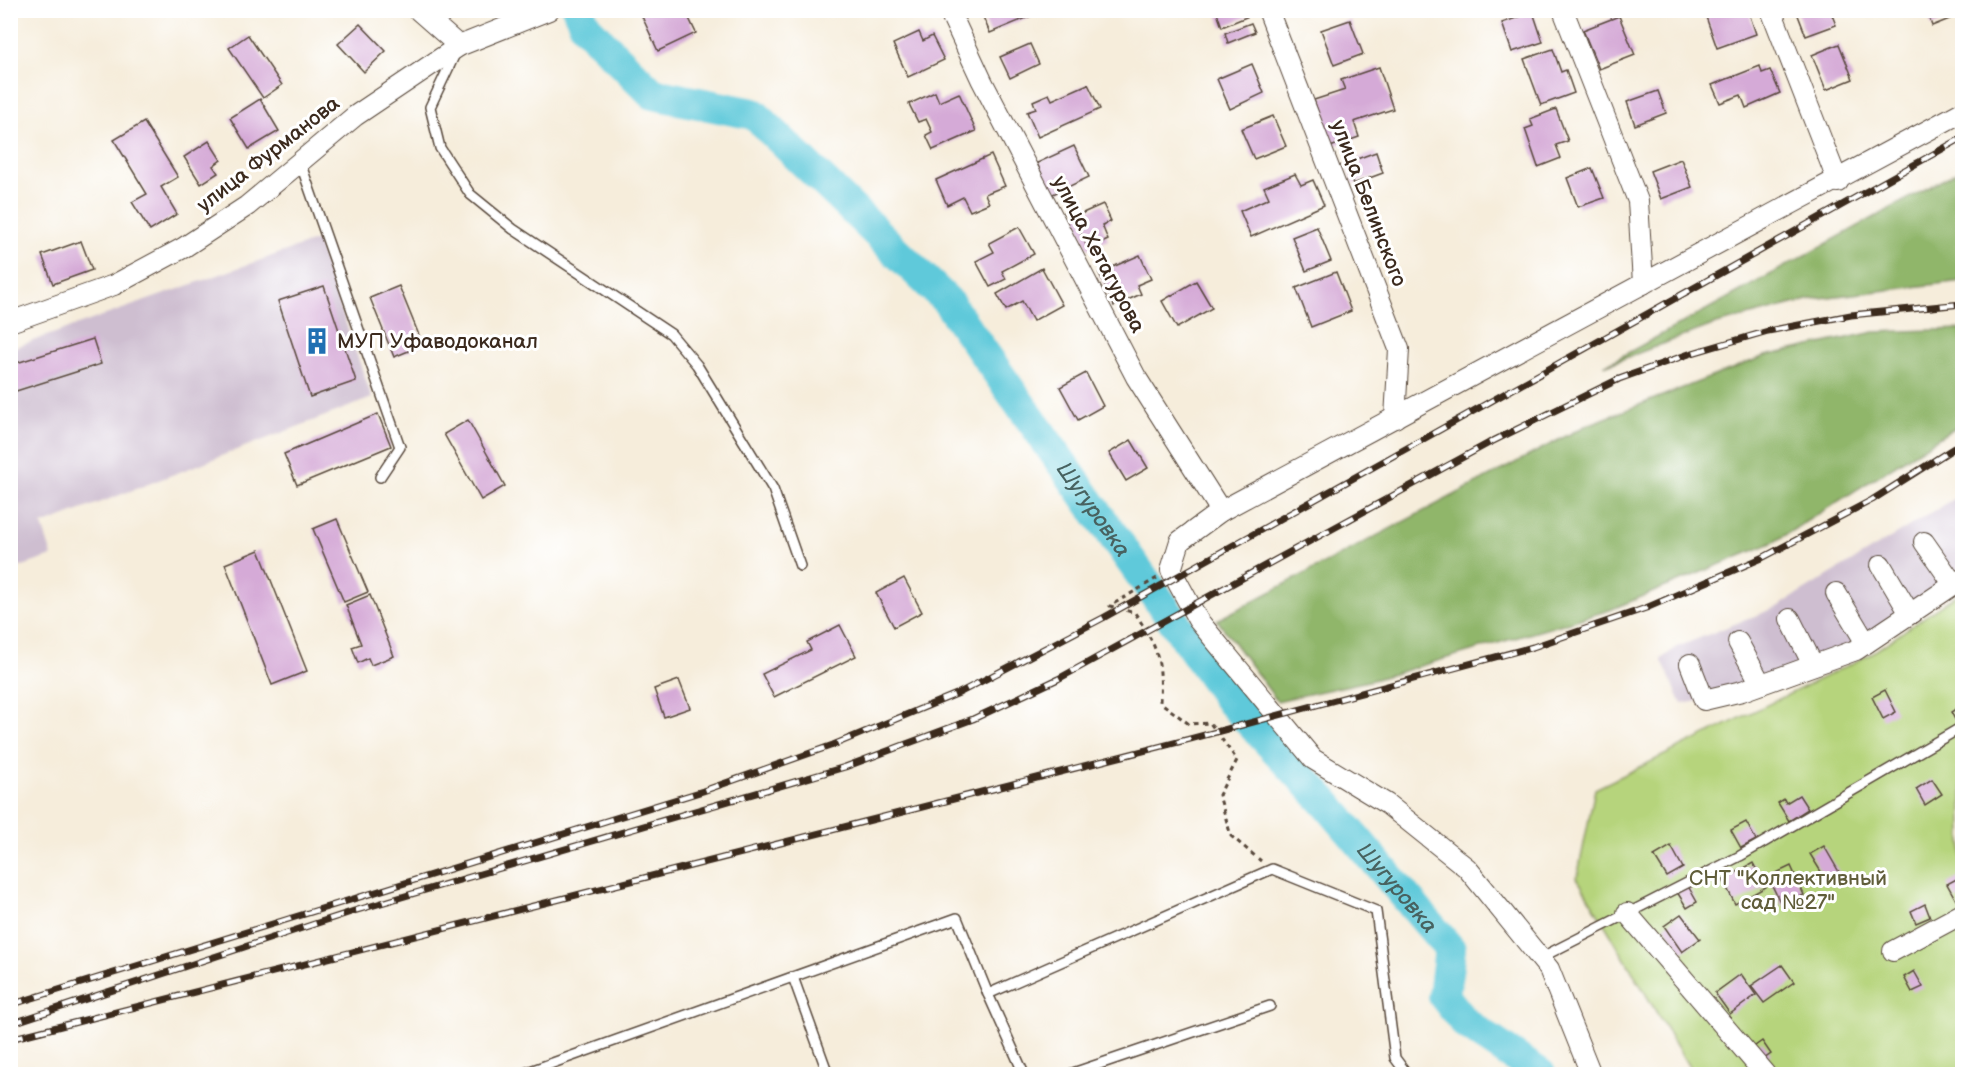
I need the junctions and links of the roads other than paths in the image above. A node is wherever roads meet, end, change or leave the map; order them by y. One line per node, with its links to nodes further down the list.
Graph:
1 (418, 10): 7 (street)
2 (949, 10): 15 (street, улица Хетагурова)
3 (1268, 10): 13 (street, улица Белинского)
4 (1563, 10): 11 (street)
5 (1771, 10): 10 (street)
6 (548, 11): 7 (street, улица Фурманова)
7 (459, 46): 9 (street, улица Фурманова); 18 (lane)
8 (1962, 112): 10 (street)
9 (300, 162): 12 (street, улица Фурманова); 14 (lane)
10 (1838, 182): 11 (street)
11 (1643, 284): 13 (street)
12 (10, 322)
13 (1395, 418): 15 (street)
14 (380, 477)
15 (1221, 511): 32 (street)
16 (1924, 542): 19 (street)
17 (1881, 565): 21 (street)
18 (800, 566)
19 (1958, 582): 21 (street)
20 (1836, 593): 24 (street)
21 (1910, 614): 24 (street)
22 (1790, 619): 26 (street)
23 (1738, 642): 27 (street)
24 (1866, 643): 26 (street)
25 (1690, 664): 27 (street)
26 (1813, 665): 27 (street)
27 (1761, 684)
28 (1962, 727): 29 (lane)
29 (1627, 913): 32 (lane); 42 (street)
30 (1962, 914): 31 (street)
31 (1893, 951)
32 (1540, 958): 41 (street)
33 (793, 977): 34 (lane); 36 (lane); 37 (lane)
34 (988, 994): 38 (lane); 40 (lane)
35 (1270, 1006): 39 (lane)
36 (522, 1074)
37 (828, 1074)
38 (1024, 1074)
39 (1070, 1074)
40 (1407, 1074)
41 (1591, 1074)
42 (1765, 1074)

